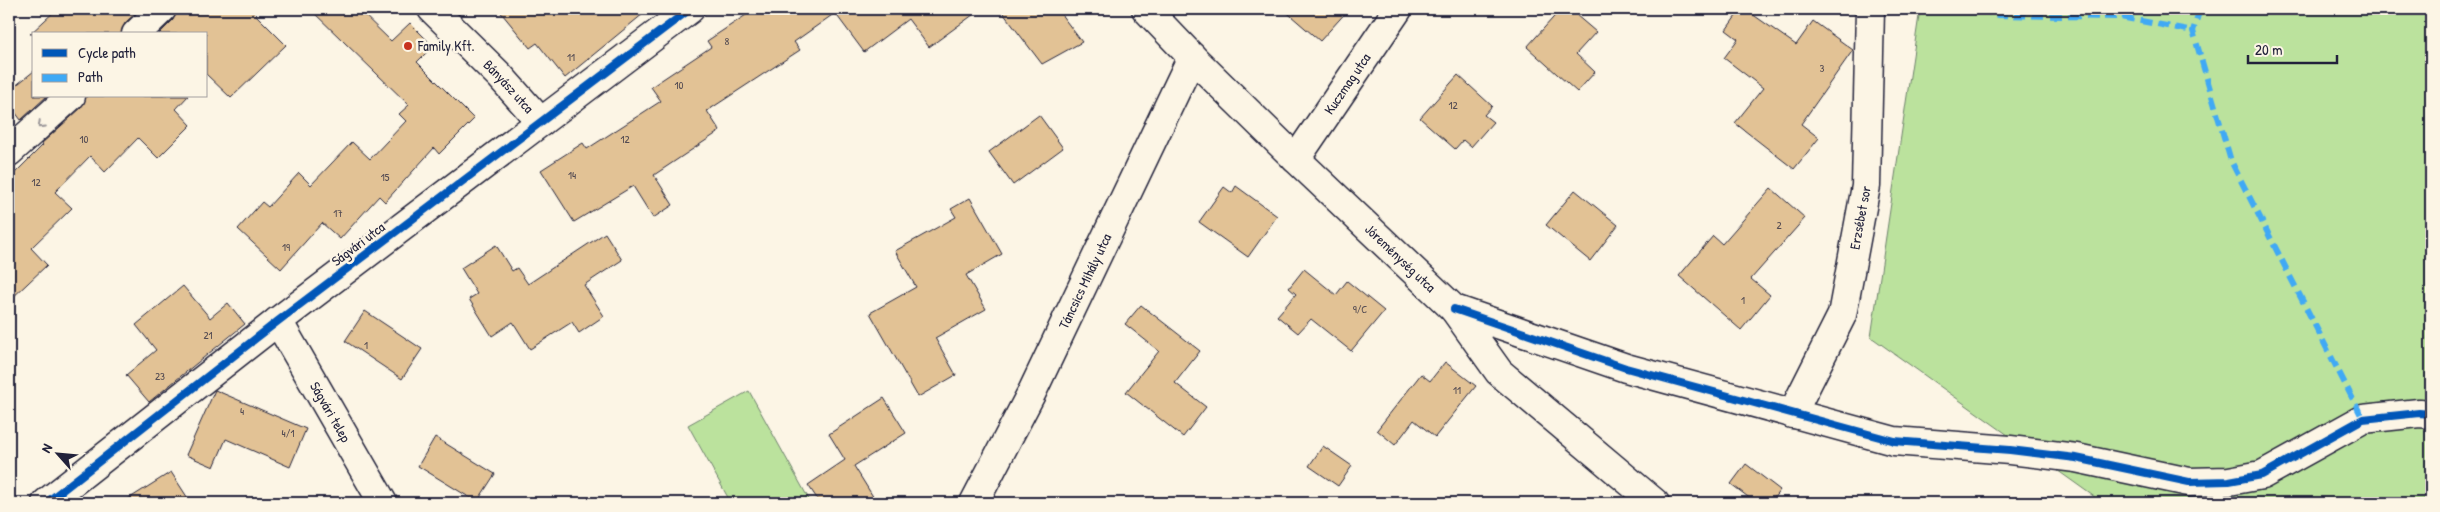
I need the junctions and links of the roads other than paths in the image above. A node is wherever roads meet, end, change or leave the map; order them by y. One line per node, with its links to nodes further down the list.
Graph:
1 (162, 9): 7 (street)
2 (432, 9): 10 (street, Bányász utca)
3 (690, 9): 10 (street, Ságvári utca)
4 (1146, 9): 8 (street, Jóreménység utca)
5 (1398, 9): 12 (street, Kuczmag utca)
6 (1870, 9): 15 (street, Erzsébet sor)
7 (138, 32)
8 (1192, 57): 12 (street, Jóreménység utca); 19 (street, Táncsics Mihály utca)
9 (69, 98): 11 (street, one-way to 11)
10 (541, 122): 14 (street, Ságvári utca)
11 (9, 152)
12 (1296, 159): 13 (street, Jóreménység utca)
13 (1454, 309): 15 (street); 20 (street, Jóreménység utca)
14 (278, 321): 17 (street, Ságvári utca); 18 (street, Ságvári telep)
15 (1792, 414): 16 (street)
16 (2431, 414)
17 (46, 503)
18 (383, 503)
19 (974, 503)
20 (1655, 503)

